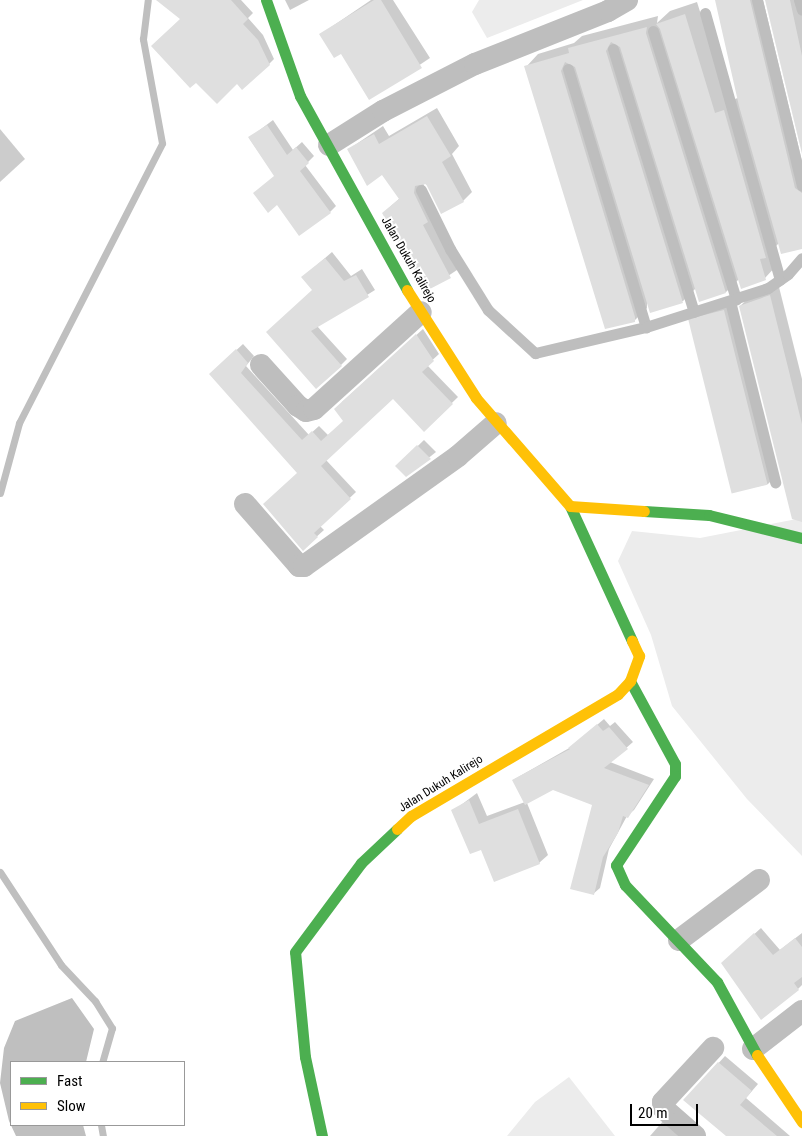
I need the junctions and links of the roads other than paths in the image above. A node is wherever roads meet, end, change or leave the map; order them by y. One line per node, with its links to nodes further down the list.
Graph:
1 (266, 0): 10 (street, Jalan Dukuh Kalirejo)
2 (626, 0): 10 (street)
3 (757, 0): 11 (lane)
4 (800, 0): 5 (lane)
5 (802, 10)
6 (705, 13): 14 (lane)
7 (653, 31): 15 (lane)
8 (613, 49): 17 (lane)
9 (568, 69): 18 (lane)
10 (329, 146): 16 (street, Jalan Dukuh Kalirejo)
11 (802, 186)
12 (421, 190): 18 (lane)
13 (802, 258): 14 (lane)
14 (780, 280): 15 (lane)
15 (733, 300): 17 (lane); 21 (lane)
16 (422, 312): 19 (street); 20 (street, Jalan Dukuh Kalirejo)
17 (694, 312): 18 (lane)
18 (646, 327)
19 (261, 365)
20 (496, 423): 22 (street); 23 (street, Jalan Dukuh Kalirejo)
21 (775, 482)
22 (245, 504)
23 (570, 506): 24 (street); 25 (street, Jalan Dukuh Kalirejo)
24 (802, 538)
25 (630, 681): 27 (street); 32 (street, Jalan Dukuh Kalirejo)
26 (759, 880): 27 (street)
27 (679, 940): 30 (street)
28 (802, 1011): 30 (street)
29 (713, 1048): 33 (street)
30 (753, 1049): 31 (street)
31 (802, 1122)
32 (322, 1136)
33 (695, 1136)

